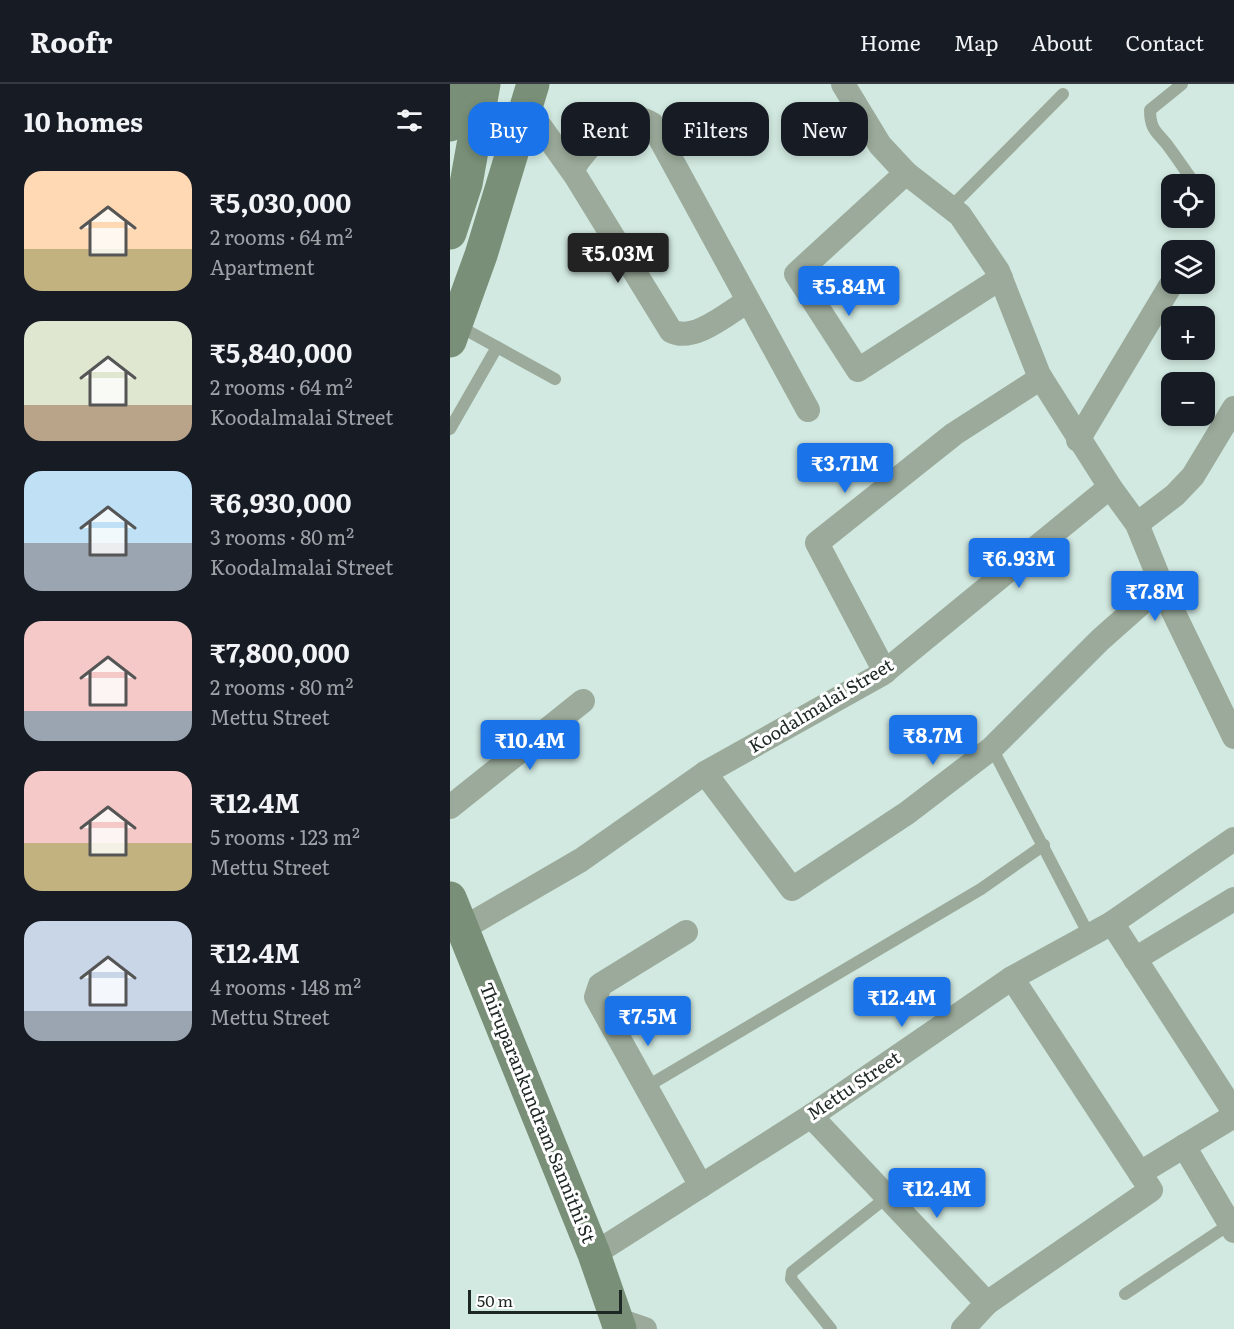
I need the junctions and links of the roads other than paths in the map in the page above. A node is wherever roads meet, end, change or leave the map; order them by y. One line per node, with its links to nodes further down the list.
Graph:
1 (460, 84): 7 (street)
2 (484, 84): 12 (street)
3 (843, 84): 9 (street)
4 (1182, 84): 10 (lane)
5 (1063, 94): 11 (lane)
6 (529, 99): 8 (street); 16 (street)
7 (450, 124)
8 (572, 170): 15 (street); 15 (street)
9 (906, 173): 11 (street); 13 (street)
10 (1189, 174)
11 (951, 207): 13 (street)
12 (450, 233)
13 (1001, 278): 18 (street)
14 (1165, 294): 23 (street)
15 (748, 301): 21 (street)
16 (453, 333): 17 (lane)
17 (497, 347): 19 (lane); 22 (lane)
18 (1041, 378): 23 (street); 27 (street)
19 (555, 379)
20 (1234, 408): 25 (street)
21 (808, 410)
22 (450, 429)
23 (1078, 440): 24 (street)
24 (1110, 487): 25 (street); 27 (street, Koodalmalai Street)
25 (1137, 524): 26 (street)
26 (1162, 585): 29 (street); 30 (street)
27 (885, 672): 31 (street, Koodalmalai Street)
28 (583, 701): 32 (street)
29 (1234, 737)
30 (992, 748): 31 (street); 34 (lane)
31 (705, 773): 38 (street, Koodalmalai Street)
32 (450, 807)
33 (1234, 839): 37 (street, Mettu Street)
34 (1044, 845): 40 (lane); 43 (lane)
35 (450, 898): 38 (street, Thiruparankundram Sannithi St)
36 (1234, 898): 41 (street)
37 (1112, 923): 40 (street, Mettu Street); 41 (street)
38 (462, 929): 51 (street, Thiruparankundram Sannithi St)
39 (686, 932): 43 (street)
40 (1089, 935): 42 (street, Mettu Street)
41 (1135, 959): 44 (street)
42 (1012, 978): 45 (street, Mettu Street); 47 (street)
43 (646, 1087): 48 (street)
44 (1234, 1114): 46 (street)
45 (811, 1116): 48 (street, Mettu Street); 49 (street)
46 (1184, 1146): 47 (street); 50 (street)
47 (1140, 1173): 53 (street)
48 (701, 1186): 51 (street, Mettu Street)
49 (887, 1197): 53 (street); 55 (lane)
50 (1232, 1228): 52 (lane)
51 (594, 1254): 54 (street, Thiruparankundram Sannithi St)
52 (1125, 1294)
53 (987, 1303): 56 (street)
54 (627, 1326)
55 (831, 1329)
56 (963, 1329)

